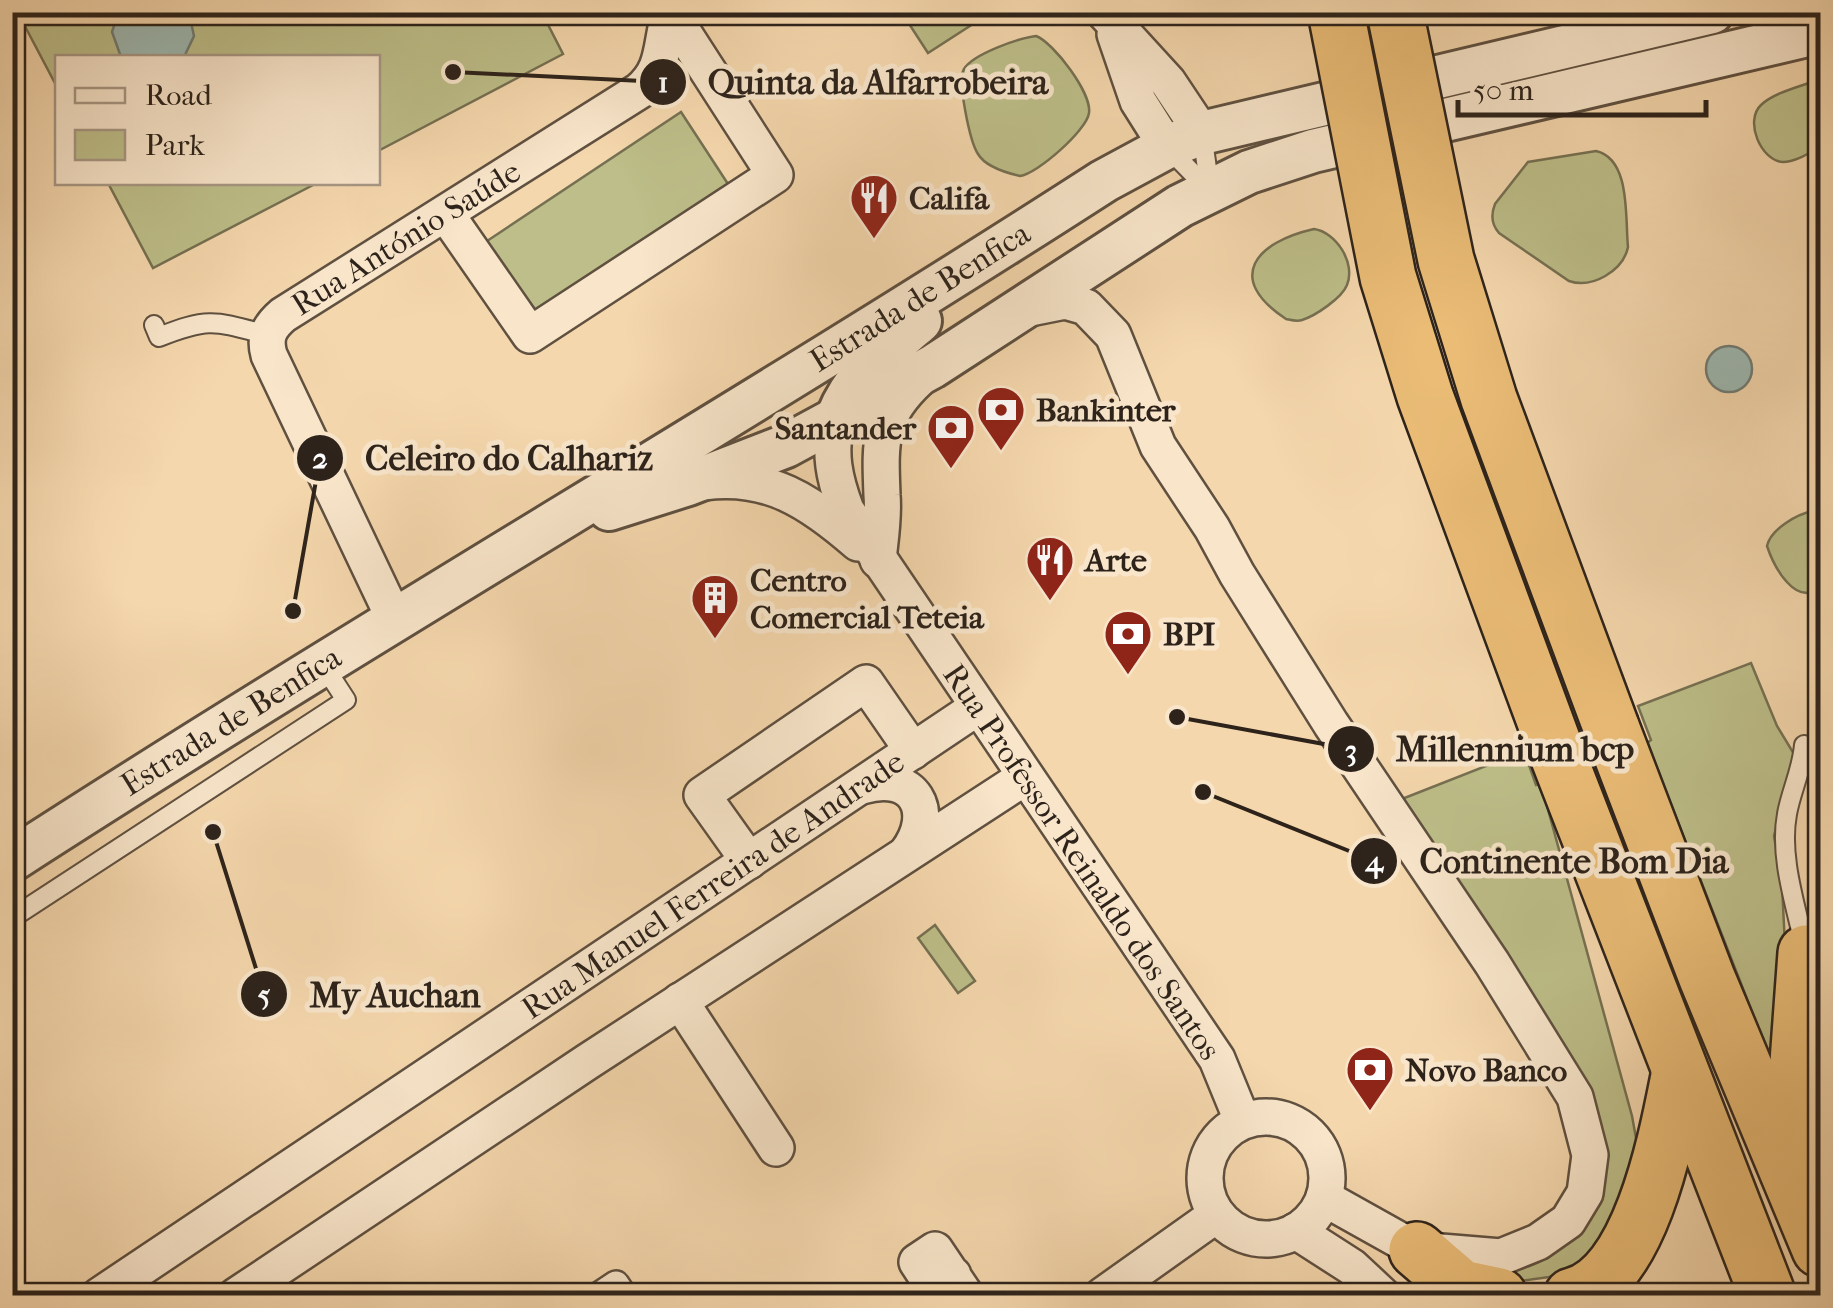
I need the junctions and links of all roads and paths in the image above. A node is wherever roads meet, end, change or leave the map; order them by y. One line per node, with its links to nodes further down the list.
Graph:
1 (670, 12): 9 (street, Rua António Saúde); 9 (street)
2 (1336, 12): 32 (highway, bridge)
3 (1394, 12): 40 (highway, bridge)
4 (1712, 12): 7 (street, Estrada de Benfica)
5 (1108, 18): 7 (street)
6 (1820, 32): 8 (street, Estrada de Benfica)
7 (1185, 140): 8 (lane); 8 (lane); 10 (street, Estrada de Benfica)
8 (1210, 190): 11 (street, Estrada de Benfica)
9 (446, 214): 13 (street, Rua António Saúde)
10 (963, 272): 15 (street); 17 (street, Estrada de Benfica)
11 (1019, 310): 14 (street, Estrada de Benfica); 41 (street)
12 (154, 326): 13 (lane)
13 (267, 335): 19 (street, Rua António Saúde)
14 (932, 367): 15 (street, Estrada de Benfica); 18 (street)
15 (836, 420): 16 (street, Estrada de Benfica); 18 (street, Rua Professor Reinaldo dos Santos)
16 (688, 484): 17 (street, Estrada de Benfica); 18 (street, Rua Professor Reinaldo dos Santos)
17 (555, 524): 19 (street, Estrada de Benfica)
18 (878, 560): 21 (street, Rua Professor Reinaldo dos Santos)
19 (394, 618): 20 (street, Estrada de Benfica)
20 (322, 662): 27 (street, Estrada de Benfica); 29 (lane)
21 (978, 707): 23 (street, Rua Manuel Ferreira de Andrade); 24 (street, Rua Professor Reinaldo dos Santos)
22 (1812, 750): 30 (lane)
23 (913, 751): 25 (street, Rua Manuel Ferreira de Andrade); 28 (street)
24 (1025, 777): 26 (street); 33 (street, Rua Professor Reinaldo dos Santos)
25 (862, 786): 26 (street); 28 (street, Rua Manuel Ferreira de Andrade)
26 (907, 853): 31 (street)
27 (12, 860)
28 (749, 861): 42 (street, Rua Manuel Ferreira de Andrade)
29 (12, 918)
30 (1813, 942): 37 (highway)
31 (680, 1001): 34 (street); 43 (street)
32 (1680, 1072): 35 (highway); 49 (highway)
33 (1242, 1120): 36 (street); 38 (street)
34 (776, 1148)
35 (1720, 1167): 50 (highway); 51 (highway)
36 (1324, 1198): 39 (street); 41 (street)
37 (1820, 1206)
38 (1216, 1215): 39 (street); 46 (street)
39 (1296, 1231): 47 (street)
40 (1820, 1249)
41 (1417, 1250): 48 (highway)
42 (99, 1296)
43 (236, 1296)
44 (598, 1296): 45 (street)
45 (624, 1296)
46 (1102, 1296)
47 (1383, 1296)
48 (1499, 1296)
49 (1572, 1296)
50 (1742, 1296)
51 (1768, 1296)

